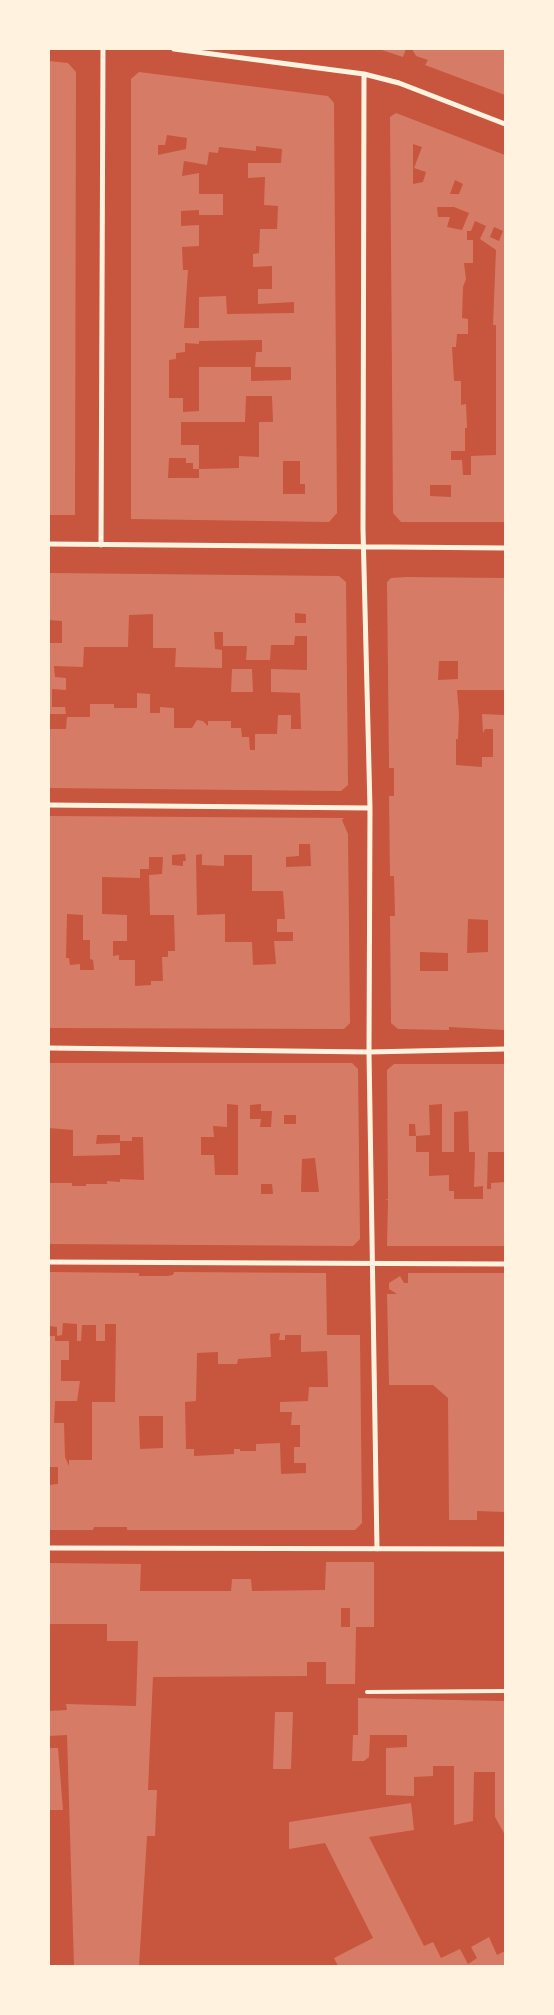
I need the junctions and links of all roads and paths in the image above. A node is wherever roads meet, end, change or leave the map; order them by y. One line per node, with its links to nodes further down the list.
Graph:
1 (103, 49): 6 (street)
2 (174, 49): 3 (street)
3 (364, 74): 4 (street); 7 (street)
4 (505, 124)
5 (49, 544): 6 (street)
6 (101, 545): 7 (street)
7 (364, 546): 8 (street); 10 (street)
8 (505, 548)
9 (49, 806): 10 (street)
10 (370, 808): 13 (street)
11 (49, 1048): 13 (street)
12 (505, 1049): 13 (street)
13 (369, 1052): 15 (street)
14 (49, 1262): 15 (street)
15 (373, 1263): 16 (street); 18 (street)
16 (505, 1264)
17 (49, 1548): 18 (street)
18 (377, 1549): 19 (street)
19 (505, 1549)
20 (505, 1691): 21 (lane)
21 (366, 1692)

